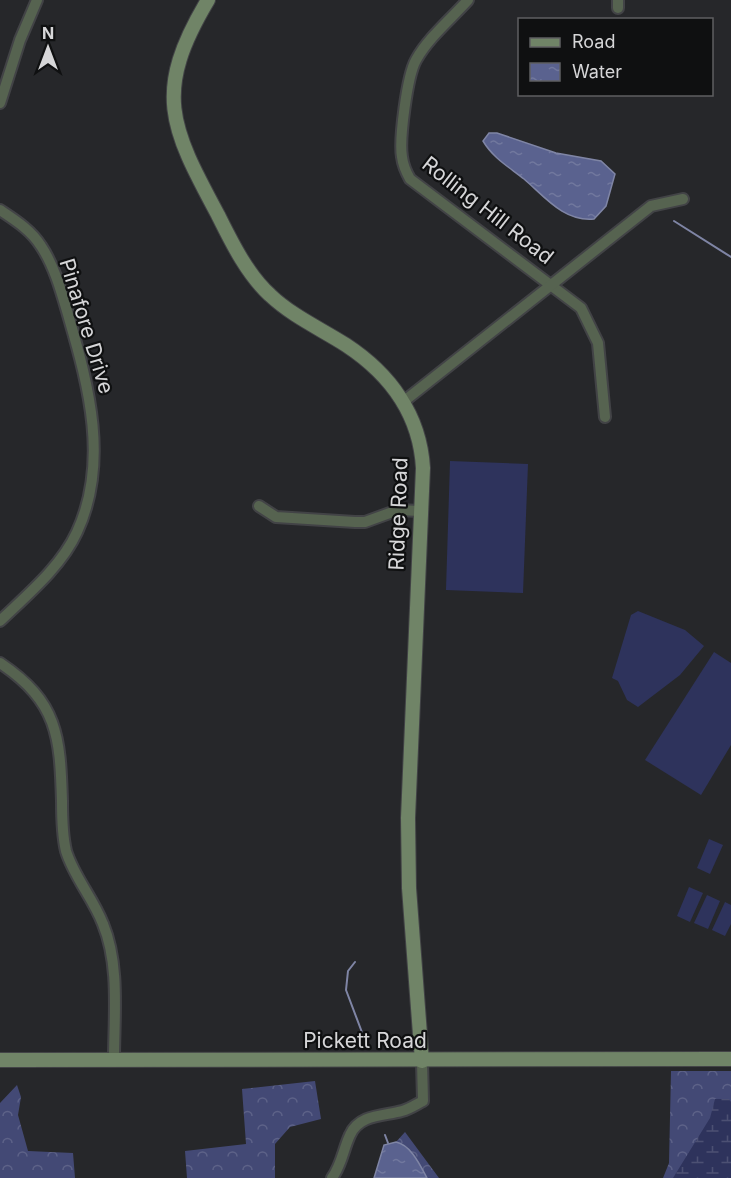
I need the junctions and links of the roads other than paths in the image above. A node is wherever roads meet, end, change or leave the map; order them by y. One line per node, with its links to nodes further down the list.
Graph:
1 (37, 0): 4 (street)
2 (208, 0): 8 (street, Ridge Road)
3 (468, 0): 7 (street, Rolling Hill Road)
4 (0, 103)
5 (683, 198): 7 (street)
6 (0, 210): 12 (street, Pinafore Drive)
7 (552, 284): 8 (street); 9 (street, Rolling Hill Road)
8 (403, 402): 11 (street, Ridge Road)
9 (605, 417)
10 (260, 506): 11 (street)
11 (420, 511): 17 (street, Ridge Road)
12 (0, 621)
13 (0, 663): 16 (street)
14 (731, 1059): 17 (street, Pickett Road)
15 (0, 1060): 16 (street, Pickett Road)
16 (114, 1060): 17 (street, Pickett Road)
17 (422, 1061): 18 (street)
18 (333, 1178)

